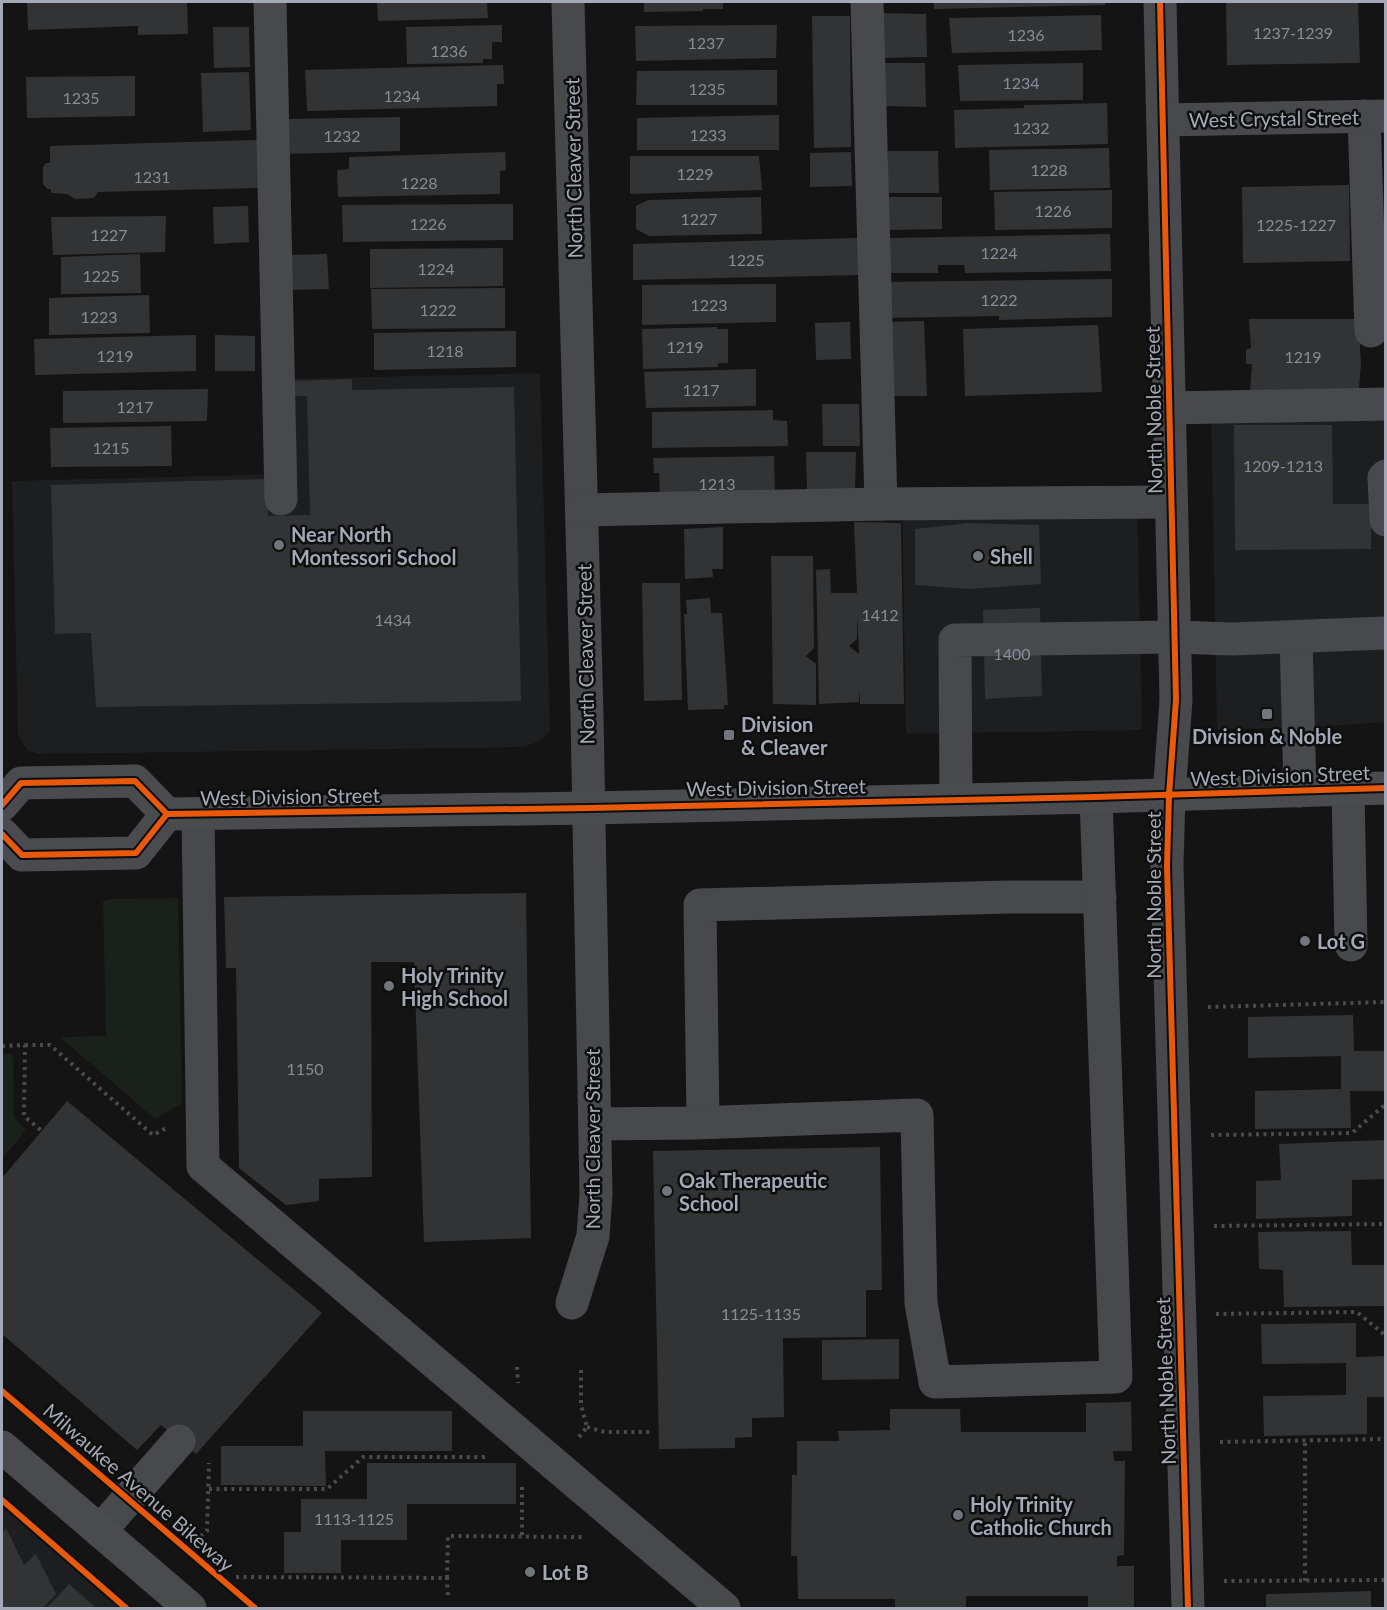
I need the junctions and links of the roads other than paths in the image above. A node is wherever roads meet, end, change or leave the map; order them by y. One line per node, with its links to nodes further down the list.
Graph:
1 (270, 2): 11 (street)
2 (568, 2): 14 (street, North Cleaver Street)
3 (867, 2): 13 (street)
4 (1161, 2): 6 (street, North Noble Street)
5 (1375, 116): 6 (street, West Crystal Street); 7 (street)
6 (1163, 120): 9 (street, North Noble Street)
7 (1371, 331)
8 (1386, 404): 9 (street)
9 (1169, 408): 12 (street, North Noble Street)
10 (1386, 476): 15 (street)
11 (281, 499)
12 (1171, 502): 13 (street); 17 (street, North Noble Street)
13 (880, 504): 14 (street)
14 (582, 510): 26 (street, North Cleaver Street)
15 (1386, 520)
16 (1386, 633): 18 (street)
17 (1174, 637): 18 (street); 22 (street, North Noble Street); 24 (street)
18 (1296, 637): 21 (street)
19 (1386, 788): 20 (main road, West Division Street)
20 (1348, 789): 21 (main road, West Division Street); 30 (street)
21 (1300, 791): 22 (main road, West Division Street)
22 (1169, 795): 23 (main road, West Division Street); 37 (street, North Noble Street)
23 (1096, 797): 24 (main road, West Division Street); 29 (street)
24 (956, 800): 26 (main road, West Division Street)
25 (2, 805): 27 (main road)
26 (589, 808): 27 (main road, West Division Street); 32 (street, North Cleaver Street)
27 (182, 814): 28 (main road); 39 (street)
28 (2, 834)
29 (1100, 897): 31 (street); 31 (street)
30 (1351, 945)
31 (703, 1122): 32 (street)
32 (595, 1124): 33 (street, North Cleaver Street)
33 (572, 1303)
34 (179, 1441): 36 (street)
35 (2, 1447): 36 (main road)
36 (100, 1531): 38 (main road)
37 (1187, 1595)
38 (190, 1608)
39 (723, 1608)

